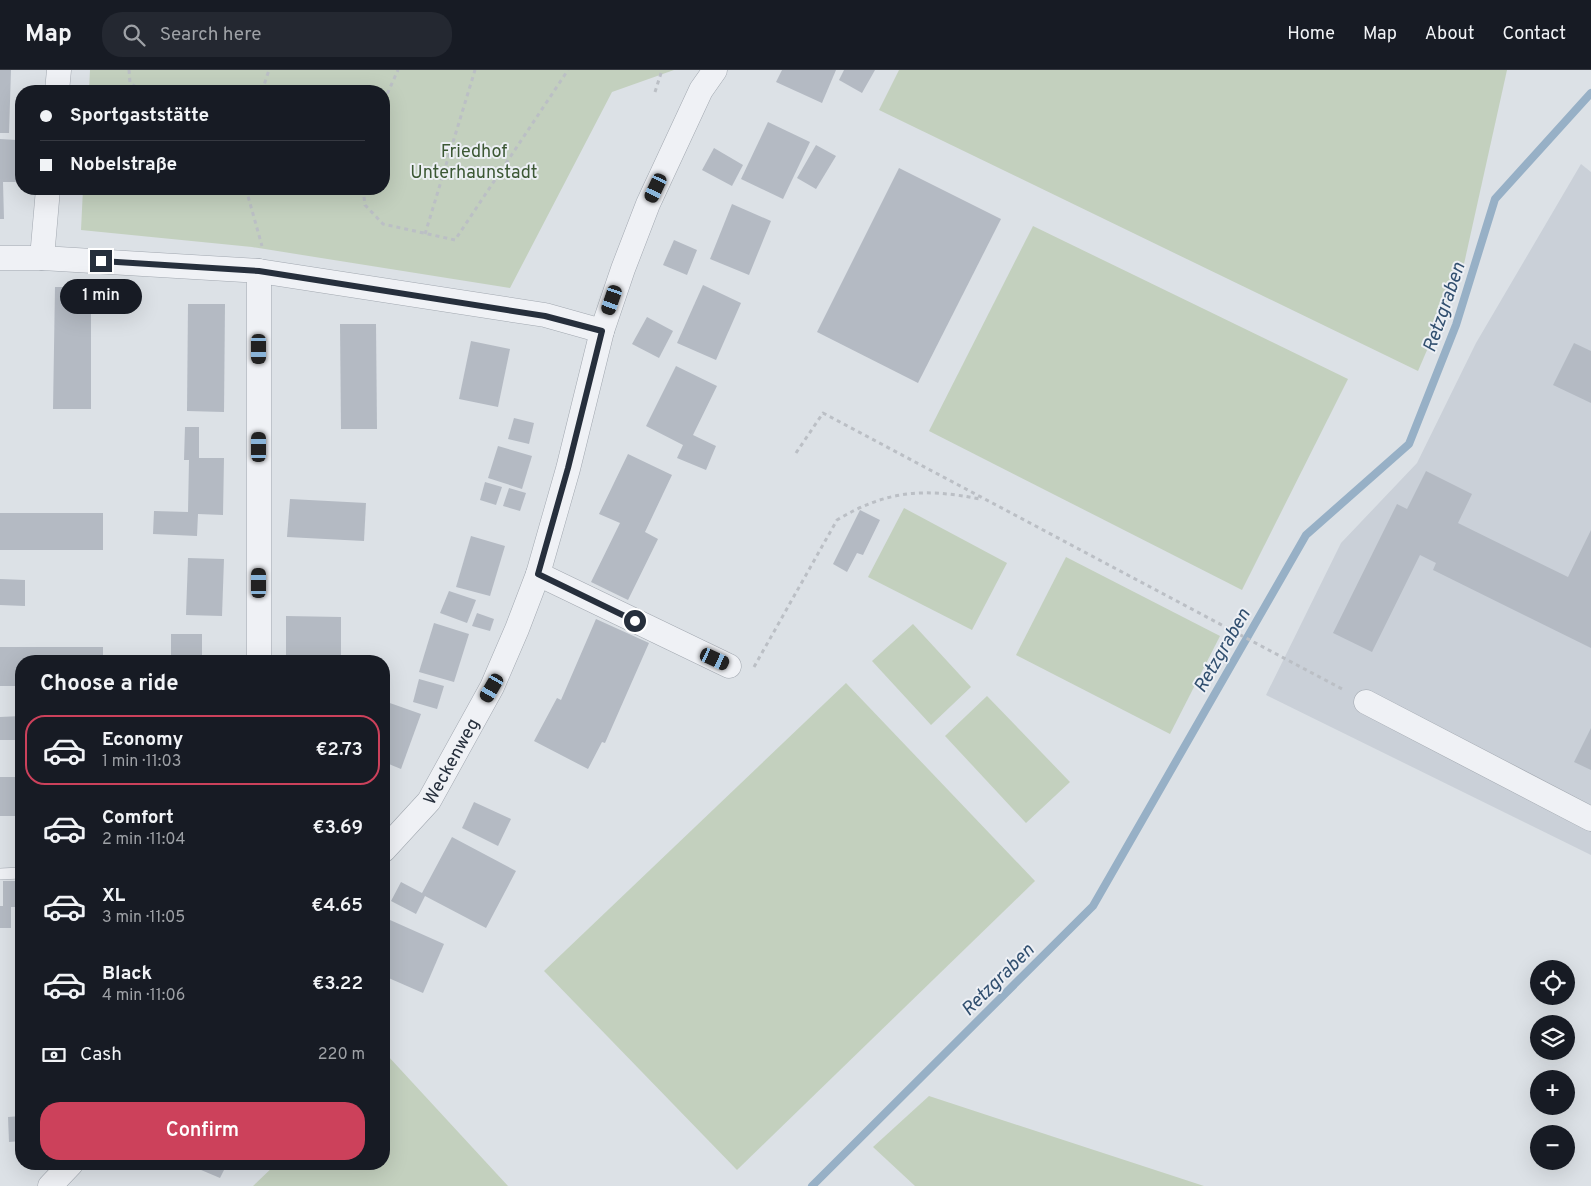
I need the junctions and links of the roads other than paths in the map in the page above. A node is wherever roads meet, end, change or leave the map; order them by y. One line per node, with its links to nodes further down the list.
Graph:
1 (59, 70): 3 (street)
2 (715, 70): 8 (street, Weckenweg)
3 (58, 85)
4 (47, 195): 6 (street)
5 (0, 258): 6 (street)
6 (42, 258): 7 (street)
7 (259, 271): 8 (street); 10 (street)
8 (602, 331): 9 (street, Weckenweg)
9 (538, 574): 11 (street); 14 (street, Weckenweg)
10 (259, 655)
11 (729, 666)
12 (1366, 702): 13 (street)
13 (1591, 819)
14 (390, 843)
15 (15, 873): 16 (lane)
16 (0, 874)
17 (65, 1170): 18 (street)
18 (50, 1186)

